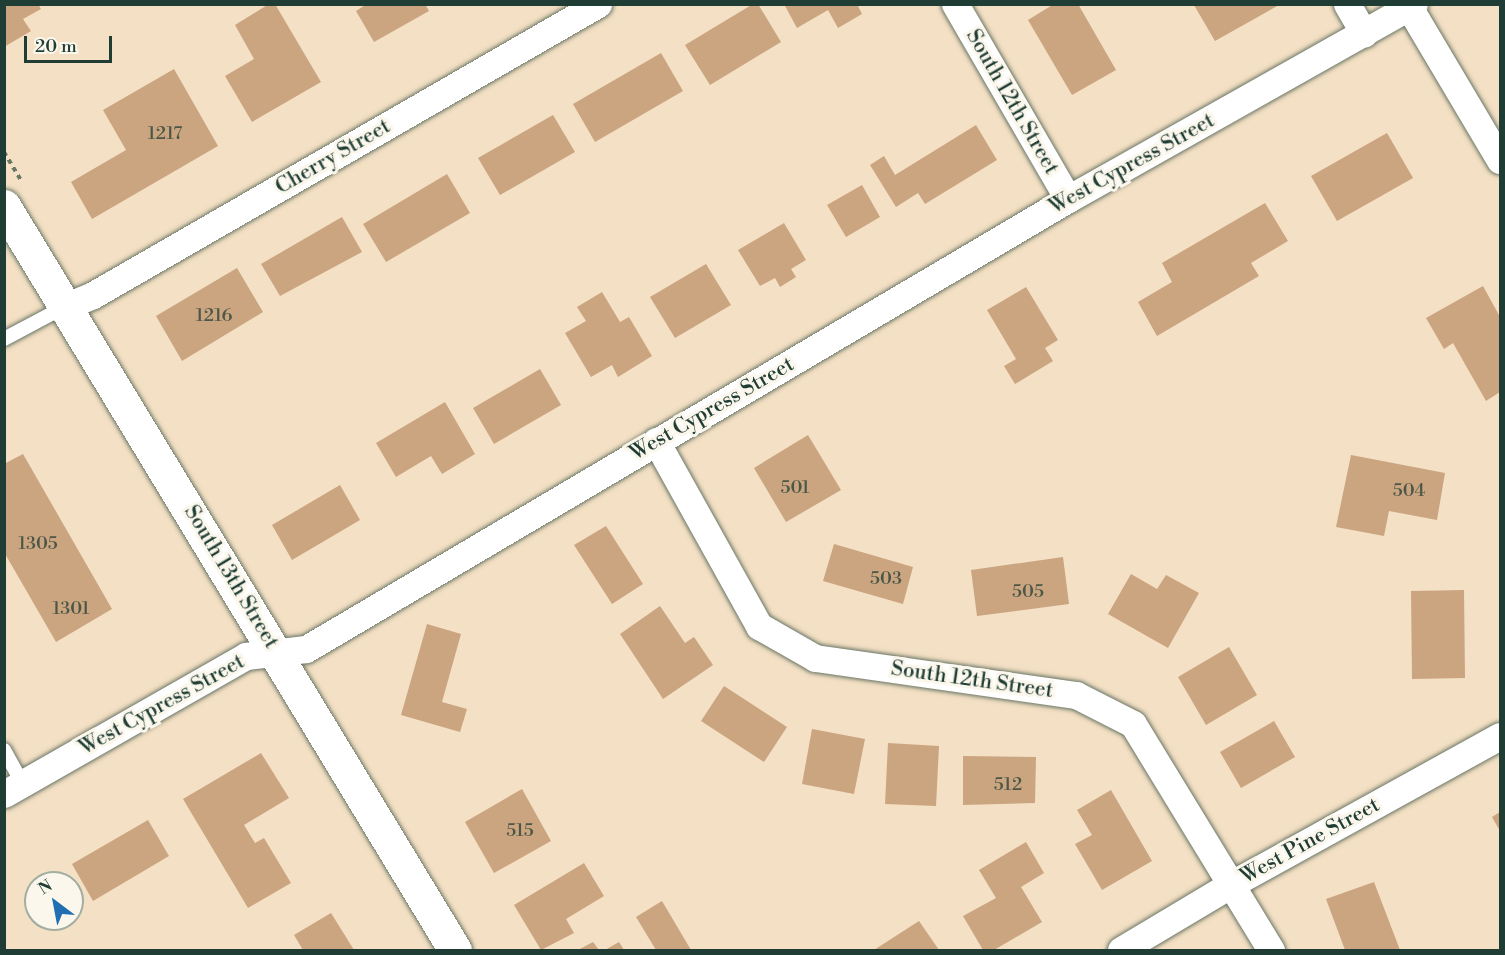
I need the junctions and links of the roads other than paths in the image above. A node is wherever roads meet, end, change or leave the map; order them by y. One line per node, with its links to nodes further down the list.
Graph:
1 (598, 4): 9 (street, Cherry Street)
2 (955, 4): 7 (street, South 12th Street)
3 (1347, 4): 5 (street)
4 (1412, 6): 5 (street, West Cypress Street); 6 (street)
5 (1365, 34): 7 (street, West Cypress Street)
6 (1500, 160)
7 (1068, 200): 11 (street, West Cypress Street)
8 (4, 206): 9 (street, South 13th Street)
9 (67, 306): 10 (lane); 12 (street, South 13th Street)
10 (4, 339)
11 (656, 441): 12 (street, West Cypress Street); 16 (street, South 12th Street)
12 (275, 650): 15 (street, West Cypress Street); 17 (street, South 13th Street)
13 (1500, 736): 16 (street, West Pine Street)
14 (4, 750): 15 (lane)
15 (14, 789)
16 (1230, 885): 18 (street, West Pine Street); 19 (street, South 12th Street)
17 (455, 951)
18 (1121, 951)
19 (1271, 951)

